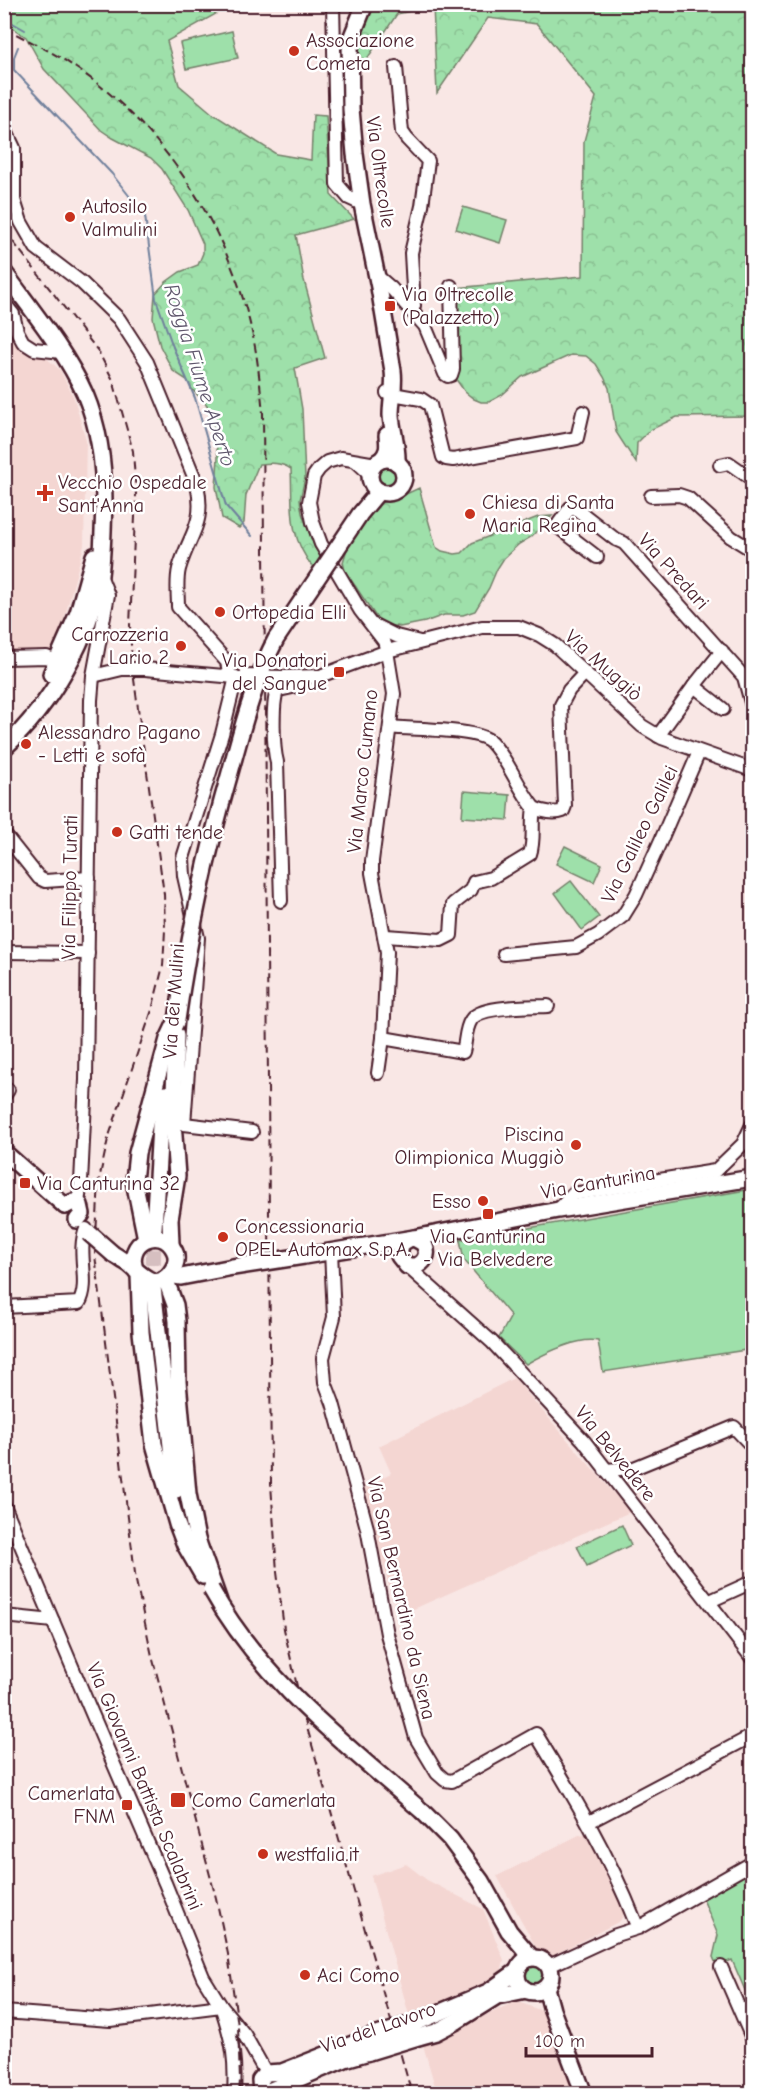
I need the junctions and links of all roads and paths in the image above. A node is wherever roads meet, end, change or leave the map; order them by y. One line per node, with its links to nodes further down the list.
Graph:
1 (333, 4): 5 (street)
2 (365, 4): 5 (main road, Via Oltrecolle)
3 (396, 68): 10 (street)
4 (4, 127): 31 (street)
5 (362, 204): 7 (main road, Via Oltrecolle)
6 (4, 272): 11 (main road)
7 (377, 276): 10 (street); 12 (main road, Via Oltrecolle)
8 (451, 286): 10 (street)
9 (4, 303): 11 (street)
10 (411, 309)
11 (62, 352): 19 (main road)
12 (390, 393): 13 (street); 14 (main road, Via Oltrecolle); 16 (main road, Via Oltrecolle)
13 (583, 412)
14 (397, 463): 16 (main road); 16 (main road, Via Oltrecolle)
15 (720, 465): 17 (street)
16 (376, 475): 23 (street); 51 (main road, Via Oltrecolle, bridge)
17 (753, 479)
18 (651, 496): 20 (street)
19 (104, 522): 22 (main road); 28 (main road)
20 (753, 550)
21 (597, 557): 26 (street, Via Predari)
22 (100, 575): 30 (street, Via Filippo Turati); 33 (main road)
23 (367, 621): 24 (street); 25 (street)
24 (421, 642): 25 (street, Via Muggiò); 29 (street, Via Muggiò)
25 (387, 651): 32 (street); 37 (street, Via Marco Cumano)
26 (722, 651): 34 (street); 35 (street, Via Predari)
27 (4, 658): 28 (street)
28 (57, 662): 33 (main road); 39 (main road)
29 (585, 673): 38 (street, Via Muggiò); 42 (street)
30 (93, 676): 31 (street, bridge); 44 (street, Via Filippo Turati)
31 (237, 676): 32 (street, bridge); 57 (street, Via dei Mulini)
32 (299, 677): 45 (street)
33 (56, 684): 39 (main road)
34 (694, 686): 36 (street); 38 (street)
35 (753, 706)
36 (723, 709)
37 (390, 727): 42 (street); 46 (street, Via Marco Cumano)
38 (658, 736): 40 (street, Via Muggiò)
39 (9, 744)
40 (699, 752): 41 (street, Via Muggiò); 49 (street, Via Galileo Galilei)
41 (753, 770)
42 (534, 808): 46 (street)
43 (4, 834): 44 (street)
44 (89, 878): 48 (street, Via Filippo Turati)
45 (282, 901)
46 (386, 936): 52 (street, Via Marco Cumano)
47 (4, 952): 48 (street)
48 (88, 953): 60 (street, Via Filippo Turati)
49 (504, 954)
50 (549, 1006): 52 (street)
51 (177, 1020): 63 (main road); 63 (main road); 66 (main road)
52 (383, 1038): 53 (street, Via Marco Cumano)
53 (378, 1073)
54 (4, 1086): 55 (street)
55 (4, 1096)
56 (753, 1125): 61 (street)
57 (252, 1132)
58 (4, 1152): 60 (main road)
59 (753, 1178): 61 (main road, Via Canturina)
60 (72, 1204): 62 (main road)
61 (558, 1210): 64 (main road, Via Canturina)
62 (84, 1227): 68 (main road, bridge); 73 (street)
63 (145, 1239): 66 (main road); 68 (main road); 70 (main road)
64 (415, 1242): 65 (main road, Via Canturina); 69 (main road); 69 (main road)
65 (351, 1248): 67 (main road, Via Canturina); 69 (main road, Via Canturina)
66 (173, 1249): 71 (main road); 72 (main road)
67 (331, 1251): 71 (main road, Via Canturina, bridge); 85 (street, Via San Bernardino da Siena)
68 (113, 1254): 70 (main road)
69 (409, 1262): 75 (street, Via Belvedere)
70 (137, 1273): 72 (main road); 77 (main road)
71 (195, 1273): 72 (main road, Via Canturina)
72 (162, 1280): 77 (main road)
73 (4, 1307)
74 (753, 1446): 75 (street)
75 (605, 1470): 79 (street, Via Belvedere)
76 (4, 1505): 82 (street, Via Giovanni Battista Scalabrini)
77 (191, 1542): 80 (main road, bridge); 80 (main road, bridge)
78 (753, 1582): 79 (street)
79 (710, 1601): 83 (street, Via Belvedere)
80 (220, 1605): 90 (main road, bridge)
81 (4, 1616): 82 (street)
82 (53, 1621): 94 (street, Via Giovanni Battista Scalabrini)
83 (753, 1658)
84 (753, 1736): 85 (street)
85 (589, 1822): 88 (street, Via San Bernardino da Siena)
86 (753, 1855): 88 (street)
87 (753, 1863): 89 (street)
88 (635, 1921): 89 (street)
89 (616, 1935): 91 (street)
90 (523, 1964): 91 (main road); 93 (main road); 97 (main road, Via del Lavoro)
91 (549, 1966): 93 (main road)
92 (721, 1966): 95 (street)
93 (536, 1990): 97 (main road, Via del Lavoro); 101 (main road)
94 (221, 2006): 96 (street); 99 (street, Via Giovanni Battista Scalabrini); 100 (street)
95 (747, 2008): 98 (street)
96 (4, 2012)
97 (417, 2030): 99 (main road, Via del Lavoro, bridge)
98 (753, 2038)
99 (268, 2085)
100 (234, 2094)
101 (584, 2094)

